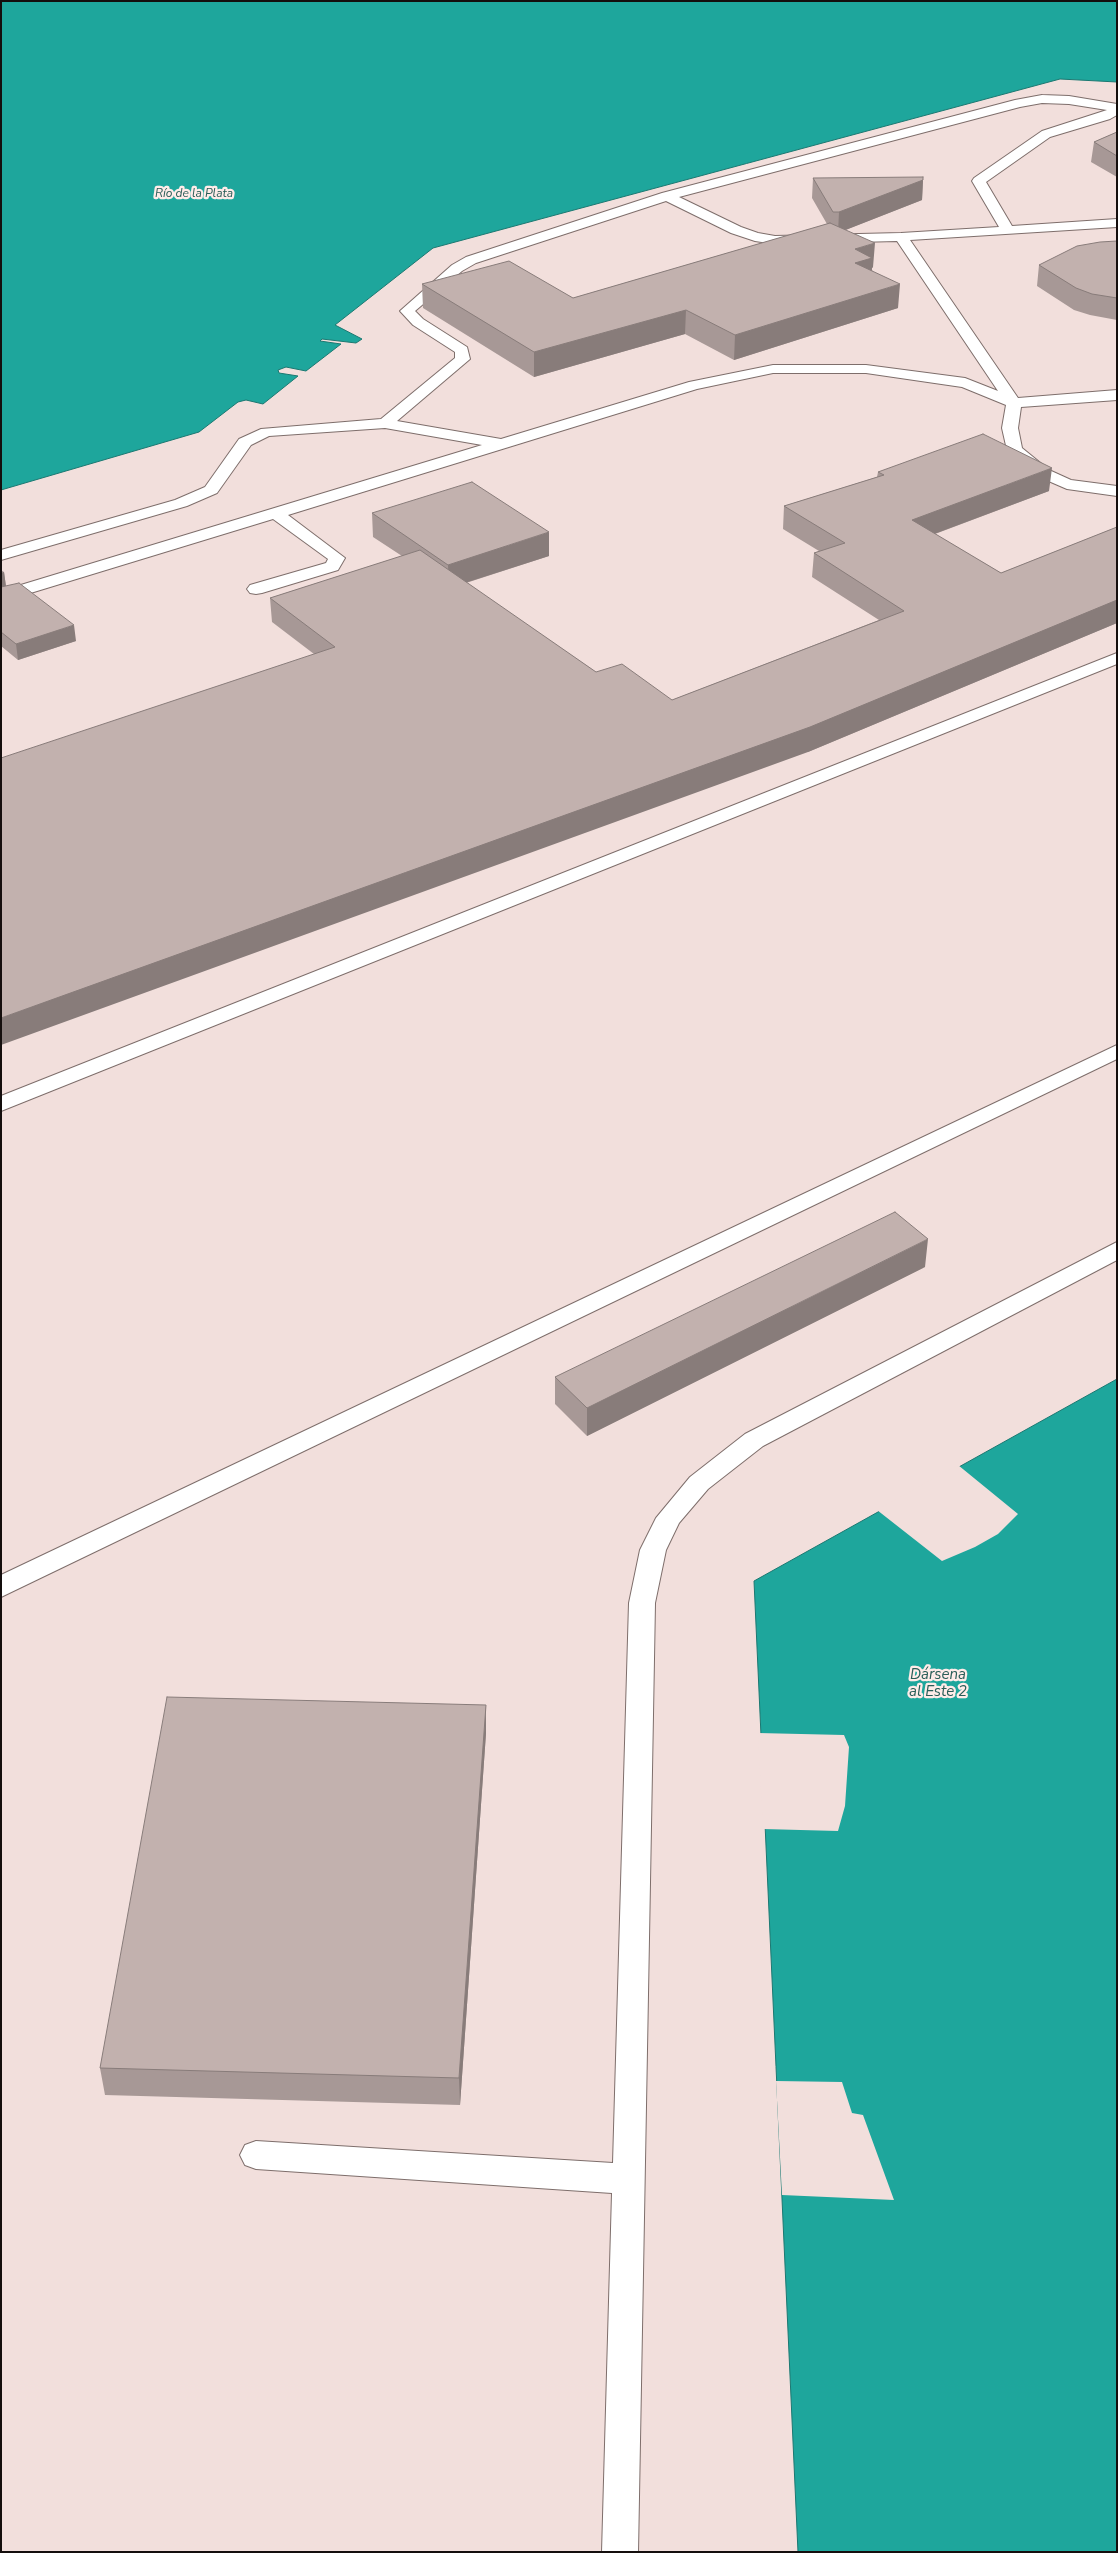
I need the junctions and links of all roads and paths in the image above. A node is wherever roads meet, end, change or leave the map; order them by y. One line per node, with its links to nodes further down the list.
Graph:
1 (1117, 109): 2 (lane); 4 (lane)
2 (667, 196): 5 (lane); 8 (lane)
3 (1117, 223): 4 (lane)
4 (1008, 230): 5 (lane)
5 (901, 238): 7 (lane)
6 (1117, 395): 7 (lane)
7 (1014, 403): 9 (lane); 10 (lane)
8 (385, 423): 9 (lane); 12 (lane)
9 (501, 444): 11 (lane)
10 (1117, 491)
11 (275, 513): 13 (lane); 14 (lane)
12 (1, 555)
13 (256, 589)
14 (1, 596)
15 (1117, 658): 17 (lane)
16 (1117, 1051): 19 (lane)
17 (1, 1104)
18 (1117, 1250): 21 (lane)
19 (1, 1587)
20 (256, 2155): 21 (lane)
21 (629, 2179): 22 (lane)
22 (620, 2552)

